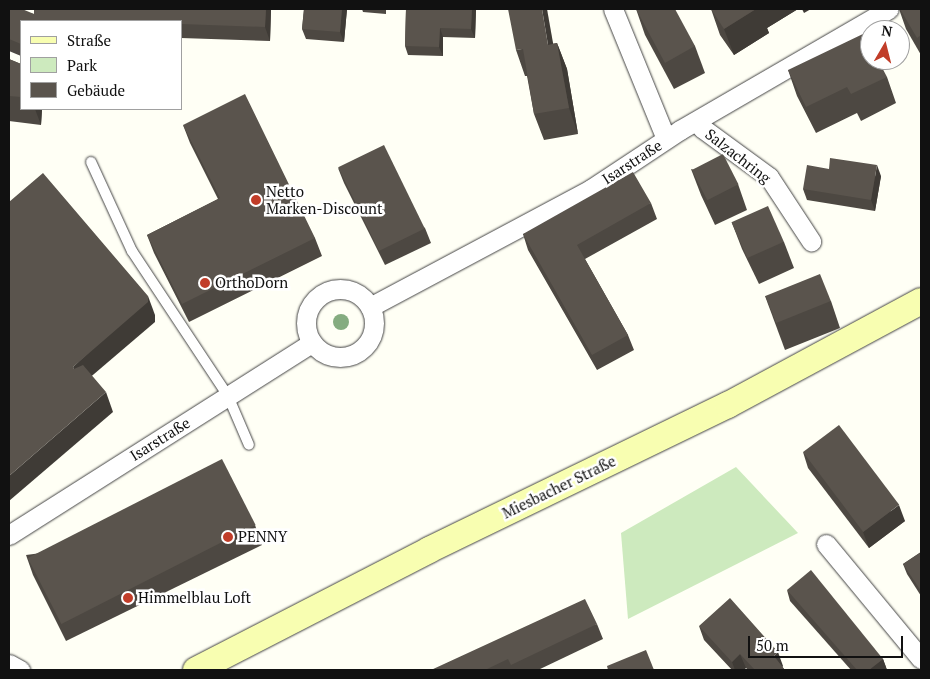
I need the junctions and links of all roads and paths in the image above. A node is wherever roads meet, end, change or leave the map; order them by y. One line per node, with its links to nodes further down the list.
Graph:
1 (613, 9): 4 (street)
2 (889, 9): 3 (street, Isarstraße)
3 (697, 121): 4 (street, Isarstraße); 6 (street, Salzachring)
4 (666, 139): 8 (street, Isarstraße)
5 (91, 162): 10 (lane)
6 (811, 241)
7 (921, 301): 17 (main road, Miesbacher Straße)
8 (370, 307): 9 (street); 9 (street)
9 (312, 343): 10 (street, Isarstraße)
10 (228, 396): 11 (lane); 12 (street, Isarstraße)
11 (249, 445)
12 (9, 535)
13 (826, 544): 14 (street)
14 (921, 660)
15 (9, 664): 16 (street)
16 (20, 670)
17 (196, 670)

